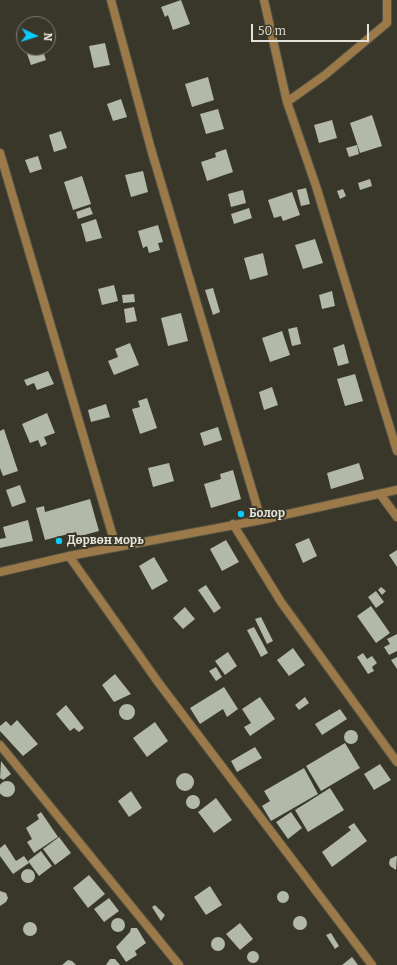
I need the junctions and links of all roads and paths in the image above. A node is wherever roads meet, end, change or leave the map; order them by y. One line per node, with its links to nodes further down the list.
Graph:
1 (111, 0): 10 (street)
2 (264, 0): 4 (street)
3 (387, 0): 4 (street)
4 (287, 102): 6 (street)
5 (0, 153): 12 (street)
6 (397, 451)
7 (397, 490): 8 (street)
8 (380, 494): 9 (street); 10 (street)
9 (397, 517)
10 (261, 520): 11 (street)
11 (233, 524): 12 (street); 16 (street)
12 (116, 547): 13 (street)
13 (69, 556): 14 (street); 18 (street)
14 (0, 572)
15 (0, 745): 17 (street)
16 (397, 762)
17 (179, 965)
18 (372, 965)

